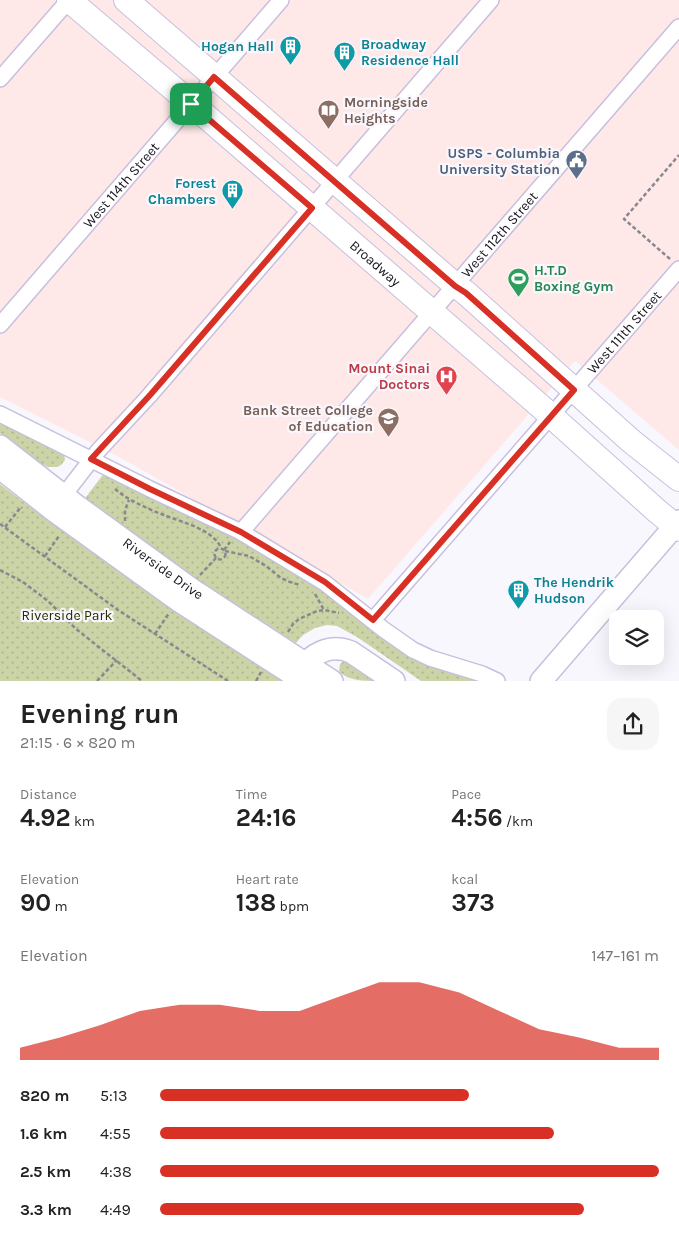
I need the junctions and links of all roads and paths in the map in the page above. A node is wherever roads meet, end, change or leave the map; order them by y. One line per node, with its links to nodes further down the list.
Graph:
1 (69, 0): 7 (street); 8 (main road, Broadway)
2 (126, 0): 6 (main road)
3 (281, 0): 6 (street, West 114th Street)
4 (491, 0): 10 (street)
5 (679, 27): 13 (street, West 112th Street)
6 (214, 77): 8 (street, West 114th Street); 10 (main road)
7 (0, 79)
8 (191, 104): 11 (main road, Broadway); 15 (street, West 114th Street)
9 (679, 155): 12 (path)
10 (335, 181): 11 (street); 13 (main road)
11 (312, 208): 14 (main road, Broadway); 20 (street)
12 (675, 264): 16 (street, West 111th Street)
13 (455, 286): 14 (street, West 112th Street); 16 (main road)
14 (432, 312): 18 (main road, Broadway); 30 (street, West 112th Street)
15 (0, 325)
16 (574, 390): 18 (street, West 111th Street); 22 (main road)
17 (0, 414): 20 (street)
18 (552, 416): 27 (main road, Broadway); 42 (street, West 111th Street)
19 (0, 446): 24 (main road, Riverside Drive)
20 (91, 459): 24 (street); 30 (street)
21 (0, 468): 24 (main road, Riverside Drive)
22 (679, 479)
23 (112, 486): 32 (path)
24 (58, 502): 46 (main road, Riverside Drive)
25 (24, 510): 28 (path)
26 (0, 524): 28 (path)
27 (678, 525): 53 (main road)
28 (5, 527): 33 (path)
29 (52, 531): 33 (path)
30 (241, 532): 42 (street)
31 (228, 544): 32 (path)
32 (223, 550): 34 (path); 34 (path); 37 (path)
33 (45, 556): 44 (path)
34 (216, 558): 36 (path)
35 (0, 570): 45 (path)
36 (198, 577)
37 (304, 587)
38 (311, 590): 40 (path)
39 (173, 608): 44 (path)
40 (324, 610)
41 (317, 611): 43 (path)
42 (373, 620): 52 (street)
43 (288, 632)
44 (155, 634): 49 (path)
45 (117, 660): 47 (path); 48 (path)
46 (301, 674): 50 (main road, Riverside Drive); 51 (main road)
47 (97, 681)
48 (142, 681)
49 (228, 681)
50 (332, 681)
51 (394, 681)
52 (497, 681)
53 (540, 681)

